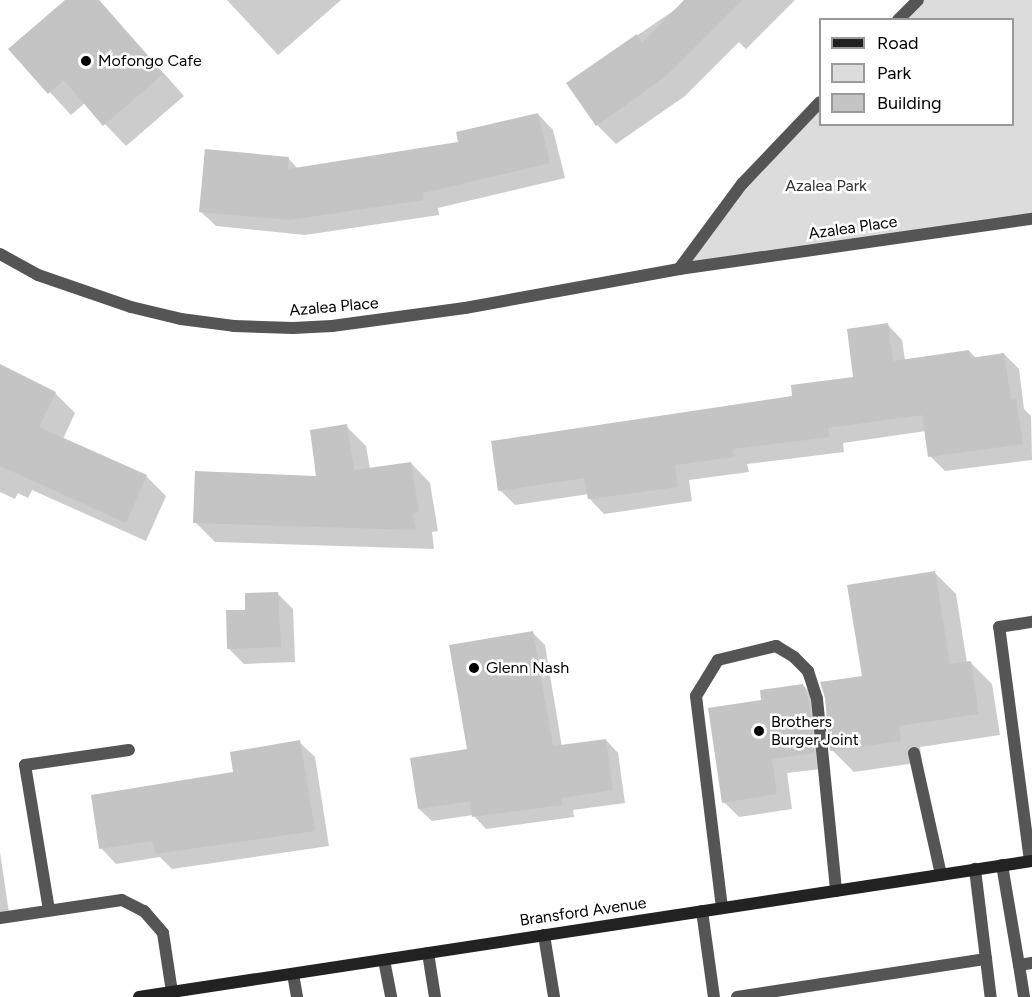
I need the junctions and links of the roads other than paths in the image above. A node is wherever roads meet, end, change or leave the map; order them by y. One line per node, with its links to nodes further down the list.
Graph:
1 (918, 0): 2 (street)
2 (900, 18)
3 (819, 103): 6 (street)
4 (1032, 219): 6 (street, Azalea Place)
5 (1, 256): 6 (street, Azalea Place)
6 (680, 269)
7 (1032, 622): 10 (street)
8 (129, 750): 16 (street)
9 (915, 753): 13 (street)
10 (1031, 861): 11 (main road, Bransford Avenue)
11 (1002, 865): 12 (main road, Bransford Avenue); 24 (street)
12 (975, 869): 13 (main road, Bransford Avenue); 21 (street)
13 (941, 875): 14 (main road, Bransford Avenue)
14 (836, 891): 15 (main road, Bransford Avenue); 15 (street)
15 (722, 908): 17 (main road, Bransford Avenue)
16 (49, 910): 18 (street); 26 (street)
17 (702, 911): 19 (main road, Bransford Avenue); 32 (street)
18 (0, 918)
19 (544, 934): 20 (main road, Bransford Avenue); 31 (street)
20 (428, 953): 22 (main road, Bransford Avenue); 30 (street)
21 (986, 959): 33 (street); 34 (street)
22 (384, 960): 25 (main road, Bransford Avenue); 29 (street)
23 (1032, 963): 24 (street)
24 (1019, 965): 35 (street)
25 (294, 974): 26 (main road, Bransford Avenue); 28 (street)
26 (172, 992): 27 (main road, Bransford Avenue)
27 (139, 997)
28 (297, 997)
29 (391, 997)
30 (435, 997)
31 (554, 997)
32 (714, 997)
33 (737, 997)
34 (991, 997)
35 (1023, 997)

